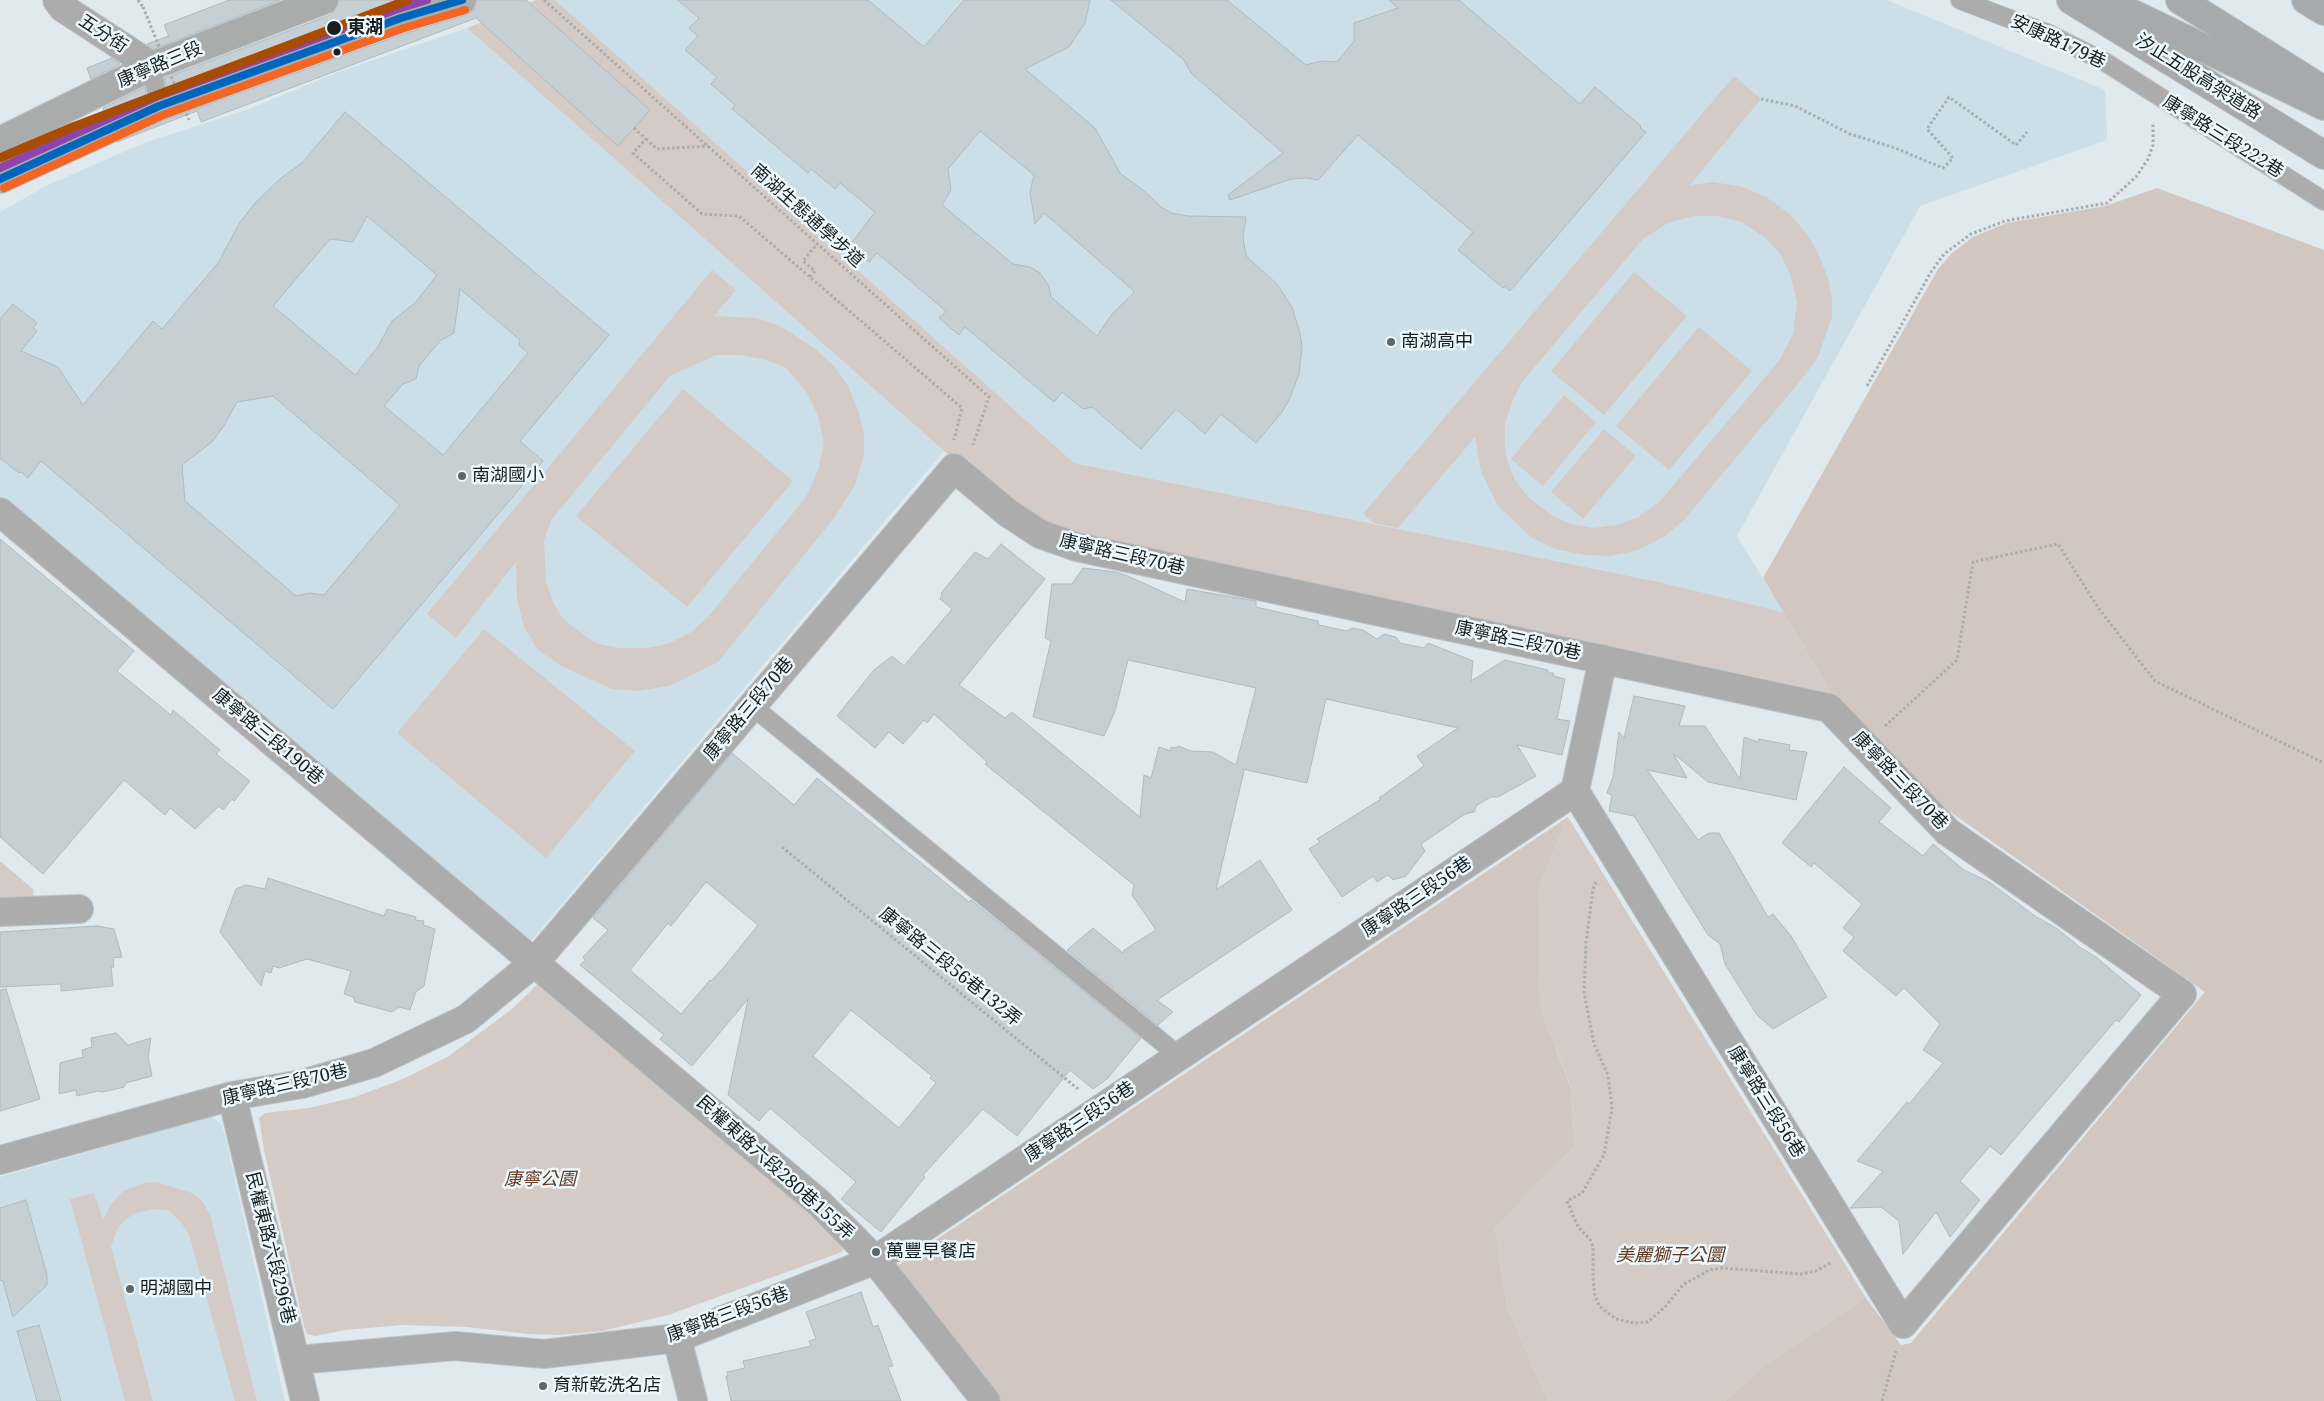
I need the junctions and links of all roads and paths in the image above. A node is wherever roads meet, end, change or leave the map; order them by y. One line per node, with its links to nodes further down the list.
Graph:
1 (57, 0): 12 (street, 五分街)
2 (138, 0): 18 (path, bridge)
3 (324, 0): 12 (main road, 康寧路三段)
4 (462, 0): 16 (main road)
5 (544, 0): 23 (path, 南湖生態通學步道)
6 (1960, 0): 14 (lane, 安康路179巷)
7 (2072, 0): 24 (highway, 汐止五股高架道路)
8 (2104, 0): 17 (highway)
9 (2180, 0): 13 (highway)
10 (2306, 0): 11 (highway)
11 (2324, 11)
12 (152, 66): 16 (lane); 22 (main road, 康寧路三段)
13 (2324, 90)
14 (2152, 92): 26 (lane, 康寧路三段222巷); 29 (path, 康寧路三段222巷)
15 (1762, 99): 20 (path)
16 (159, 106): 25 (main road)
17 (2324, 106)
18 (189, 120)
19 (634, 128): 21 (path)
20 (2027, 132)
21 (646, 139): 23 (path); 28 (path)
22 (0, 141)
23 (708, 146): 27 (path, 南湖生態通學步道)
24 (2324, 155)
25 (0, 179)
26 (2324, 201)
27 (818, 244): 28 (path); 30 (path, 南湖生態通學步道)
28 (810, 277): 30 (path)
29 (1867, 386)
30 (954, 468): 32 (street, 康寧路三段70巷); 33 (street, 康寧路三段70巷)
31 (0, 512): 41 (street, 康寧路三段190巷)
32 (1603, 659): 34 (street, 康寧路三段70巷); 36 (street)
33 (752, 706): 41 (street, 康寧路三段70巷); 42 (lane)
34 (1864, 744): 35 (path); 48 (street, 康寧路三段70巷)
35 (2324, 763)
36 (1575, 792): 38 (street, 康寧路三段56巷); 42 (street, 康寧路三段56巷)
37 (782, 847): 44 (path, 康寧路三段56巷132弄)
38 (1618, 863): 46 (street, 康寧路三段56巷); 46 (path)
39 (79, 909): 40 (street)
40 (0, 912)
41 (535, 962): 43 (street, 康寧路三段70巷); 47 (street, 民權東路六段280巷155弄)
42 (1179, 1056): 44 (street, 康寧路三段56巷)
43 (232, 1096): 45 (street, 康寧路三段70巷); 50 (street, 民權東路六段296巷)
44 (1101, 1108): 47 (street, 康寧路三段56巷)
45 (0, 1160)
46 (1856, 1248): 48 (street, 康寧路三段56巷)
47 (875, 1260): 49 (street, 康寧路三段56巷); 53 (street, 民權東路六段280巷155弄)
48 (1903, 1324): 54 (path)
49 (677, 1338): 50 (street, 康寧路三段56巷); 52 (street)
50 (297, 1360): 51 (street, 民權東路六段296巷)
51 (305, 1401)
52 (693, 1401)
53 (986, 1401)
54 (1882, 1401)

